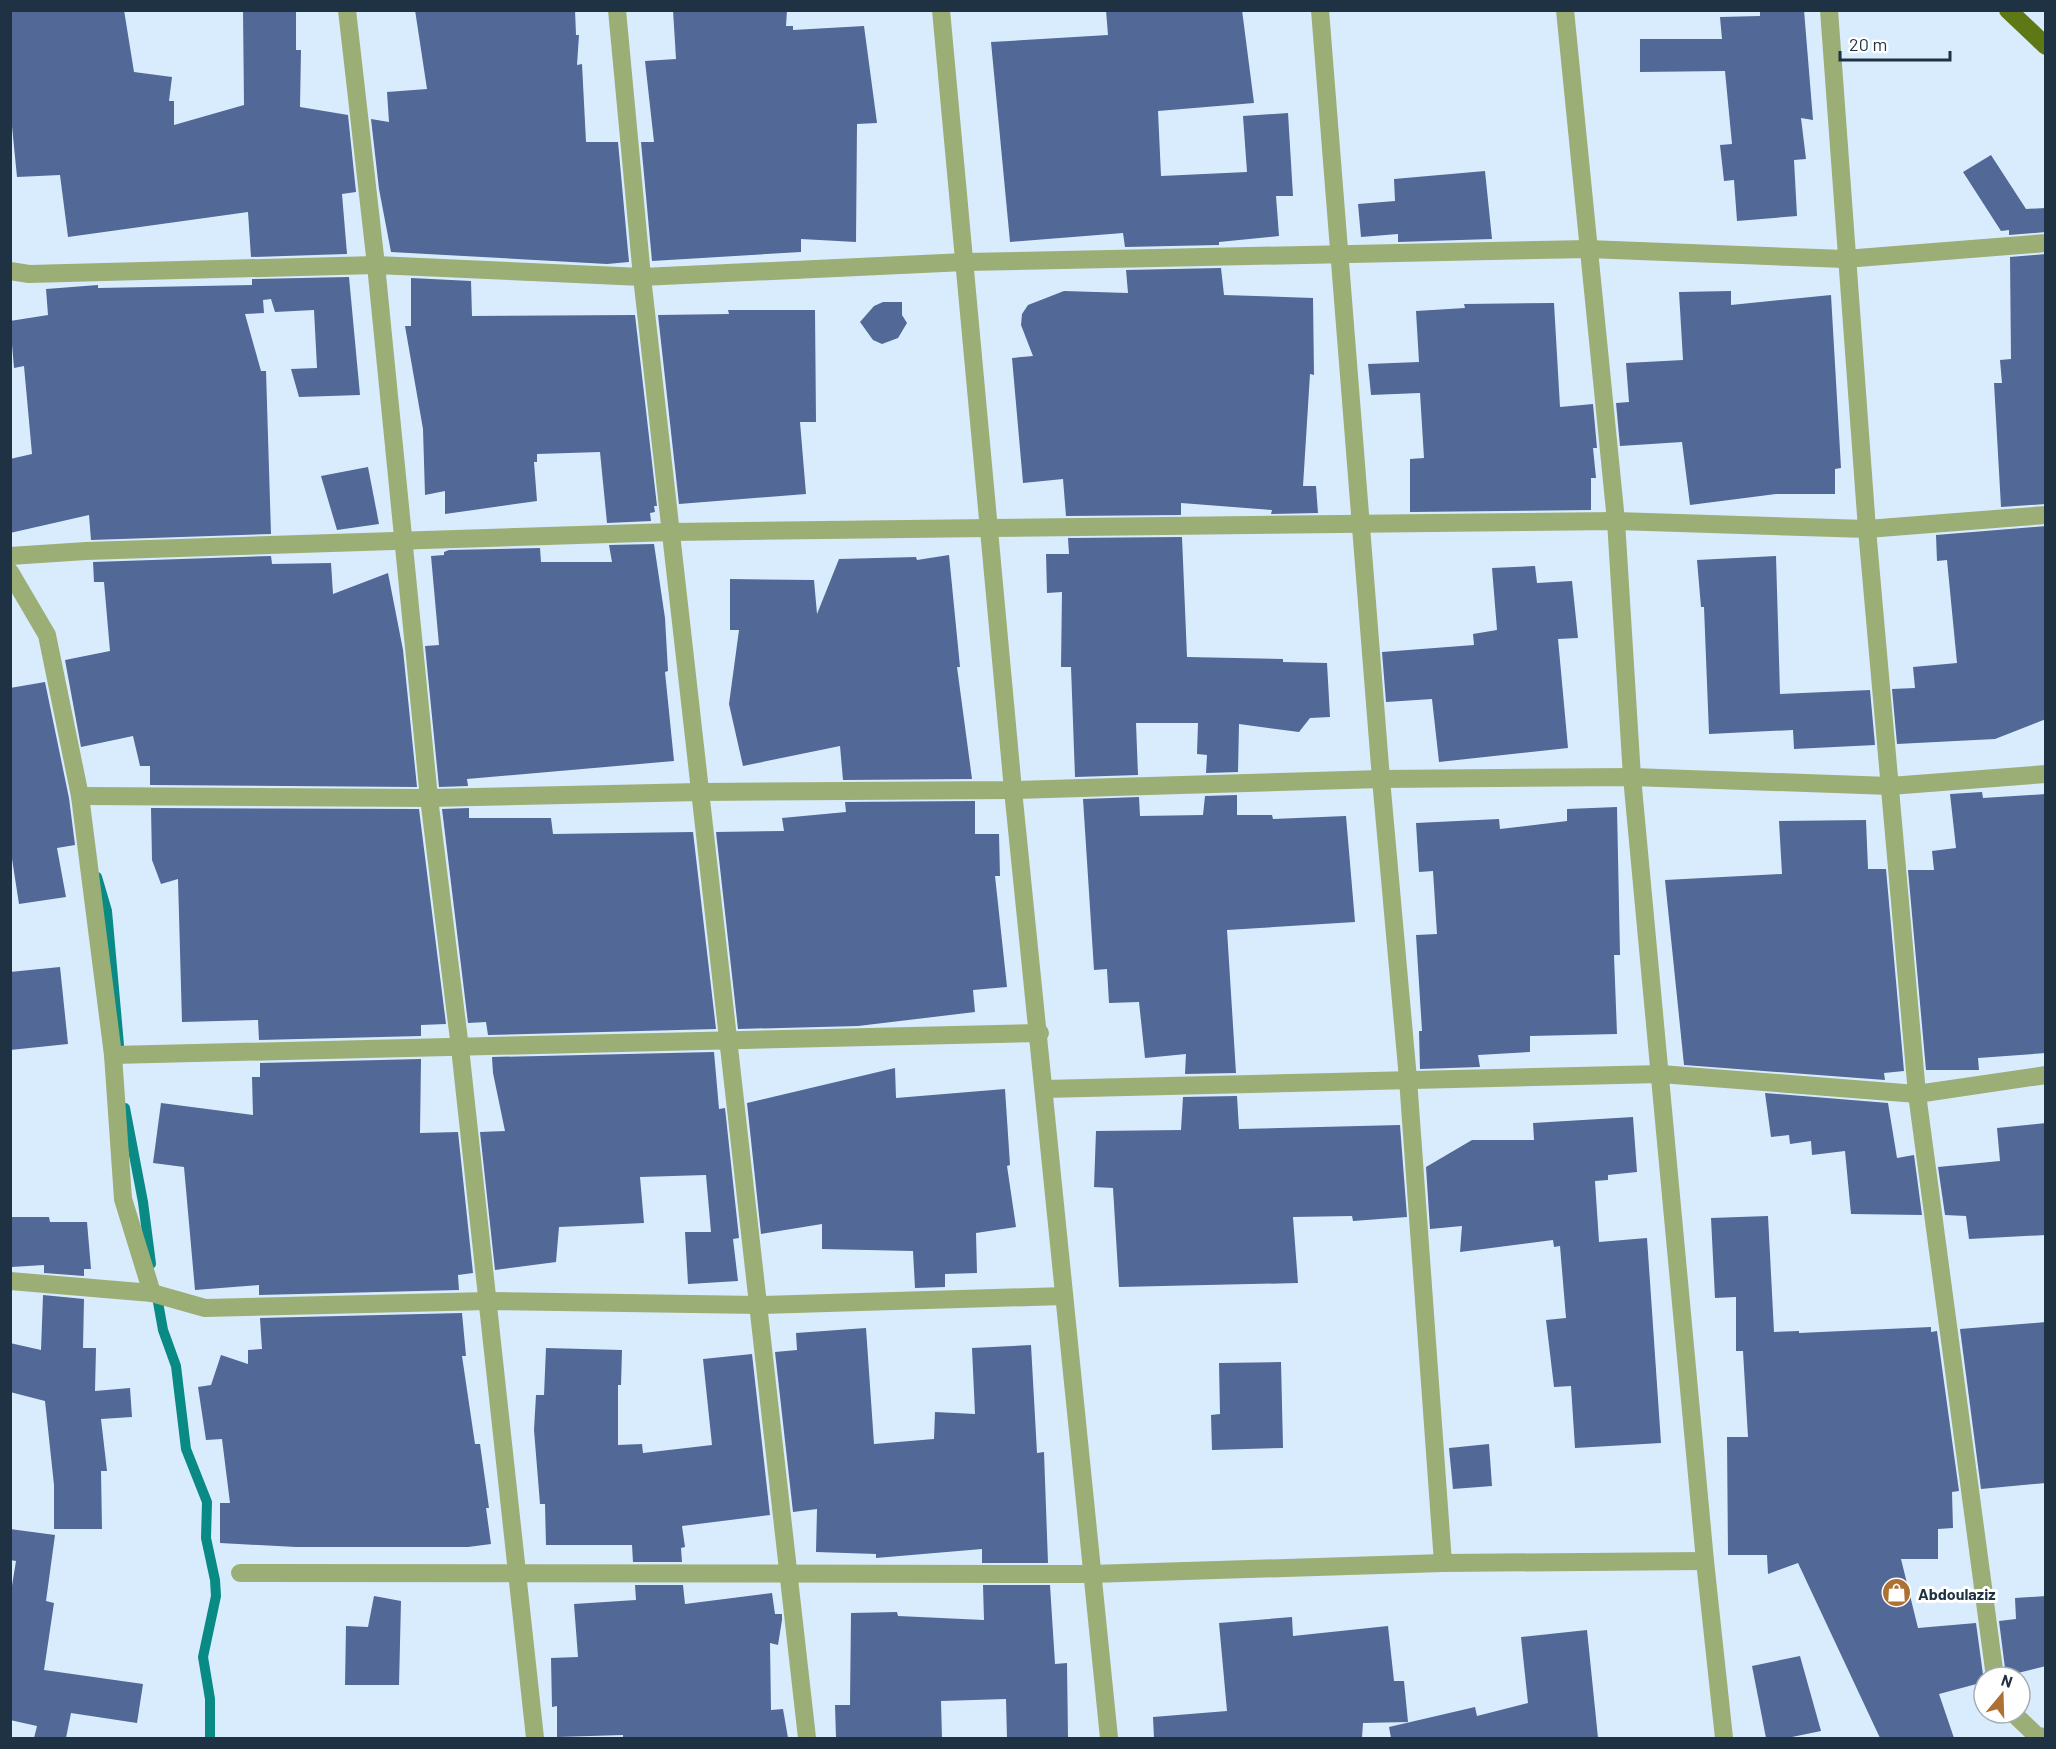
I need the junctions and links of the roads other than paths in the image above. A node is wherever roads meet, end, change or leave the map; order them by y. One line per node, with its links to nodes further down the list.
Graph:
1 (347, 10): 14 (street)
2 (617, 10): 16 (street)
3 (941, 10): 13 (street)
4 (1320, 10): 11 (street)
5 (1565, 10): 10 (street)
6 (1829, 10): 12 (street)
7 (2008, 10): 8 (main road)
8 (2046, 46)
9 (2046, 243): 12 (street)
10 (1588, 249): 11 (street); 12 (street); 18 (street)
11 (1339, 255): 13 (street); 19 (street)
12 (1845, 259): 21 (street)
13 (965, 262): 16 (street); 20 (street)
14 (376, 265): 15 (street); 16 (street); 23 (street)
15 (10, 271)
16 (642, 277): 22 (street)
17 (2046, 515): 21 (street)
18 (1616, 521): 19 (street); 21 (street); 27 (street)
19 (1361, 525): 20 (street); 28 (street)
20 (989, 528): 22 (street); 30 (street)
21 (1867, 529): 29 (street)
22 (672, 532): 23 (street); 31 (street)
23 (402, 541): 24 (street); 33 (street)
24 (10, 556)
25 (10, 572): 32 (street)
26 (2046, 774): 29 (street)
27 (1632, 777): 28 (street); 29 (street); 38 (street)
28 (1381, 779): 30 (street); 40 (street)
29 (1890, 786): 42 (street)
30 (1013, 790): 31 (street); 34 (street)
31 (700, 792): 33 (street); 35 (street)
32 (80, 796): 33 (street); 37 (street)
33 (429, 798): 36 (street)
34 (1040, 1034): 35 (street); 41 (street)
35 (730, 1041): 36 (street); 47 (street)
36 (460, 1048): 37 (street); 46 (street)
37 (113, 1055): 44 (street)
38 (1661, 1074): 40 (street); 42 (street); 48 (street)
39 (2046, 1076): 42 (street)
40 (1408, 1079): 41 (street); 49 (street)
41 (1044, 1089): 45 (street)
42 (1917, 1094): 54 (street)
43 (10, 1281): 44 (street)
44 (152, 1293): 46 (street)
45 (1064, 1296): 47 (street); 53 (street)
46 (488, 1301): 47 (street); 51 (street)
47 (759, 1305): 52 (street)
48 (1705, 1561): 49 (street); 60 (street)
49 (1443, 1563): 53 (street)
50 (240, 1573): 51 (street)
51 (518, 1573): 52 (street); 57 (street)
52 (789, 1573): 53 (street); 58 (street)
53 (1092, 1574): 59 (street)
54 (1993, 1665)
55 (2026, 1725): 56 (street)
56 (2046, 1737)
57 (535, 1738)
58 (807, 1738)
59 (1109, 1738)
60 (1724, 1738)

